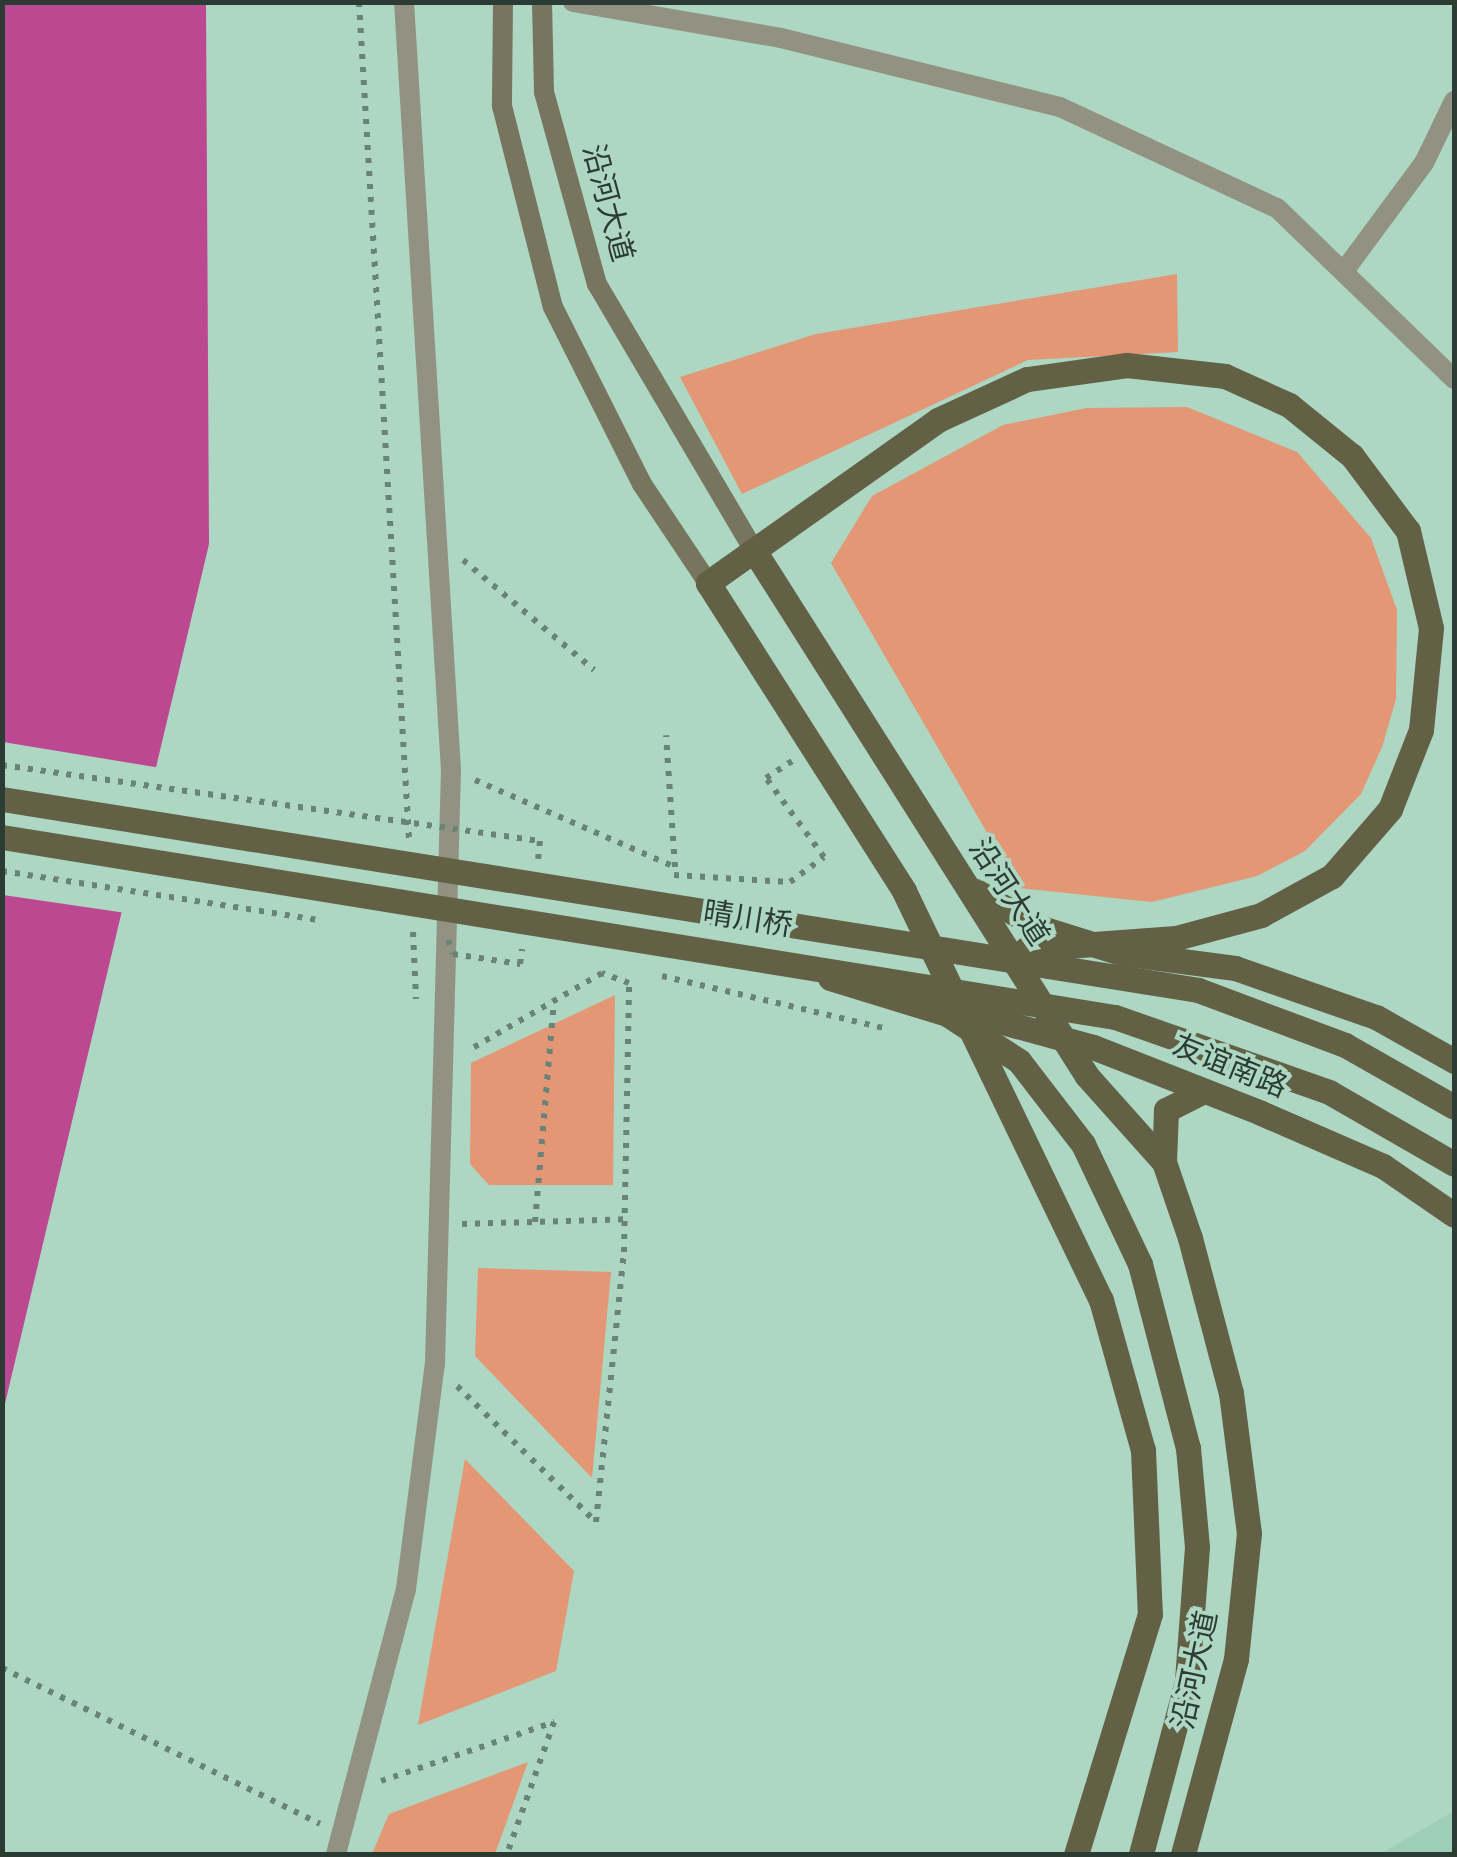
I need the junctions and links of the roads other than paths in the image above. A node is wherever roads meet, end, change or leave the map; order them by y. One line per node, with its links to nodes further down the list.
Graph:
1 (404, 2): 23 (street)
2 (503, 2): 9 (main road, 沿河大道)
3 (542, 2): 8 (main road, 沿河大道)
4 (573, 2): 6 (street)
5 (1454, 100): 6 (street)
6 (1344, 272): 7 (street)
7 (1454, 379)
8 (754, 552): 9 (main road); 12 (main road, 沿河大道); 14 (main road, bridge)
9 (708, 584): 15 (main road, 沿河大道)
10 (2, 799): 14 (main road, 晴川桥, bridge)
11 (2, 837): 13 (main road, 晴川桥, bridge)
12 (960, 878): 16 (main road, 沿河大道); 17 (main road)
13 (734, 950): 21 (main road, 晴川桥, bridge); 25 (main road, bridge)
14 (988, 952): 19 (main road, 晴川桥, bridge)
15 (966, 1012): 16 (main road, 友谊南路); 24 (main road, 沿河大道)
16 (1065, 1041): 18 (main road, 友谊南路); 20 (main road, 沿河大道)
17 (1454, 1061)
18 (1204, 1091): 20 (main road); 22 (main road, 友谊南路)
19 (1454, 1107)
20 (1164, 1162): 26 (main road, 沿河大道)
21 (1454, 1164)
22 (1454, 1215)
23 (336, 1854)
24 (1076, 1854)
25 (1141, 1854)
26 (1183, 1854)

